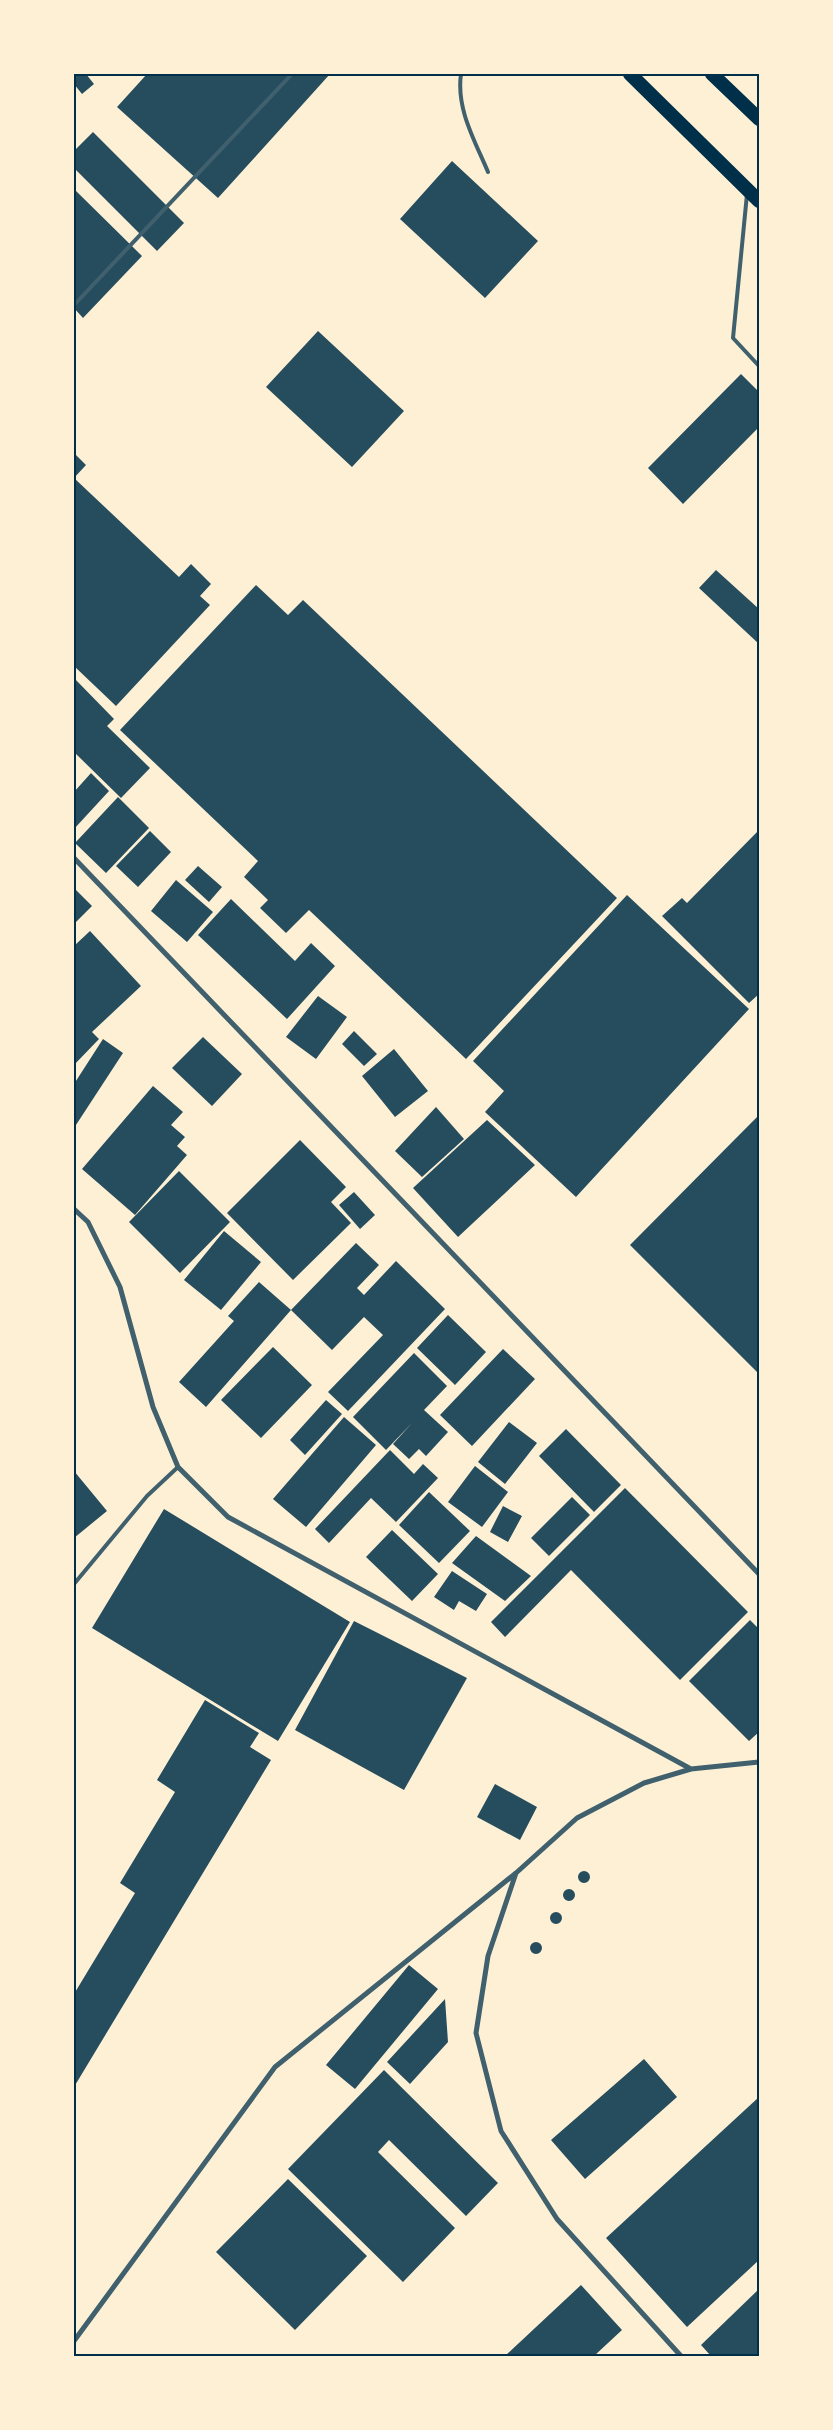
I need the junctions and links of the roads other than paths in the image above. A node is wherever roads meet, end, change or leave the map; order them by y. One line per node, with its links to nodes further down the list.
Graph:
1 (292, 74): 9 (lane)
2 (461, 74): 6 (lane)
3 (630, 74): 7 (highway)
4 (712, 74): 5 (highway)
5 (759, 119)
6 (488, 172)
7 (747, 189): 8 (highway); 10 (lane)
8 (759, 201)
9 (74, 305)
10 (759, 366)
11 (74, 858): 14 (street)
12 (74, 1209): 13 (street)
13 (178, 1467): 15 (lane); 17 (street)
14 (759, 1574)
15 (74, 1584)
16 (759, 1762): 17 (street)
17 (691, 1769): 18 (street)
18 (516, 1873): 19 (street); 20 (street)
19 (74, 2341)
20 (681, 2356)

